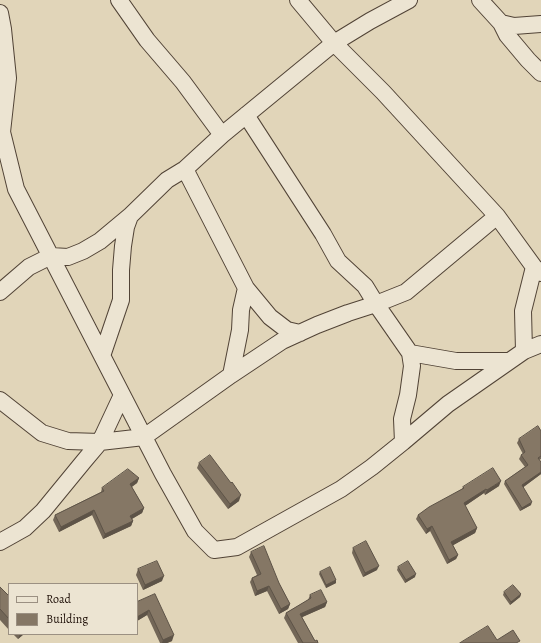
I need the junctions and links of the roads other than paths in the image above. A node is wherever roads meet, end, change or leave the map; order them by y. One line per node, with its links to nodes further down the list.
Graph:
1 (119, 0): 12 (street)
2 (298, 0): 8 (street)
3 (409, 0): 8 (street)
4 (480, 0): 6 (street)
5 (0, 13): 11 (street)
6 (501, 24): 7 (street); 9 (street)
7 (541, 24)
8 (334, 43): 10 (street); 15 (street)
9 (541, 73)
10 (246, 115): 12 (street); 20 (street)
11 (1, 131): 16 (street)
12 (222, 135): 13 (street)
13 (185, 169): 14 (street); 18 (street)
14 (130, 216): 16 (street); 25 (street)
15 (496, 216): 17 (street); 20 (street)
16 (51, 256): 19 (street); 25 (street)
17 (538, 270): 23 (street)
18 (246, 288): 21 (street); 27 (street)
19 (1, 290)
20 (376, 304): 21 (street); 24 (street)
21 (300, 333): 27 (street)
22 (541, 344): 23 (street)
23 (524, 351): 26 (street)
24 (410, 353): 26 (street); 32 (street)
25 (102, 356): 28 (street)
26 (510, 361): 32 (street)
27 (231, 375): 30 (street)
28 (122, 395): 30 (street); 31 (street)
29 (0, 400): 31 (street)
30 (144, 437): 31 (street); 32 (street)
31 (100, 442): 33 (street)
32 (403, 442)
33 (0, 542)

